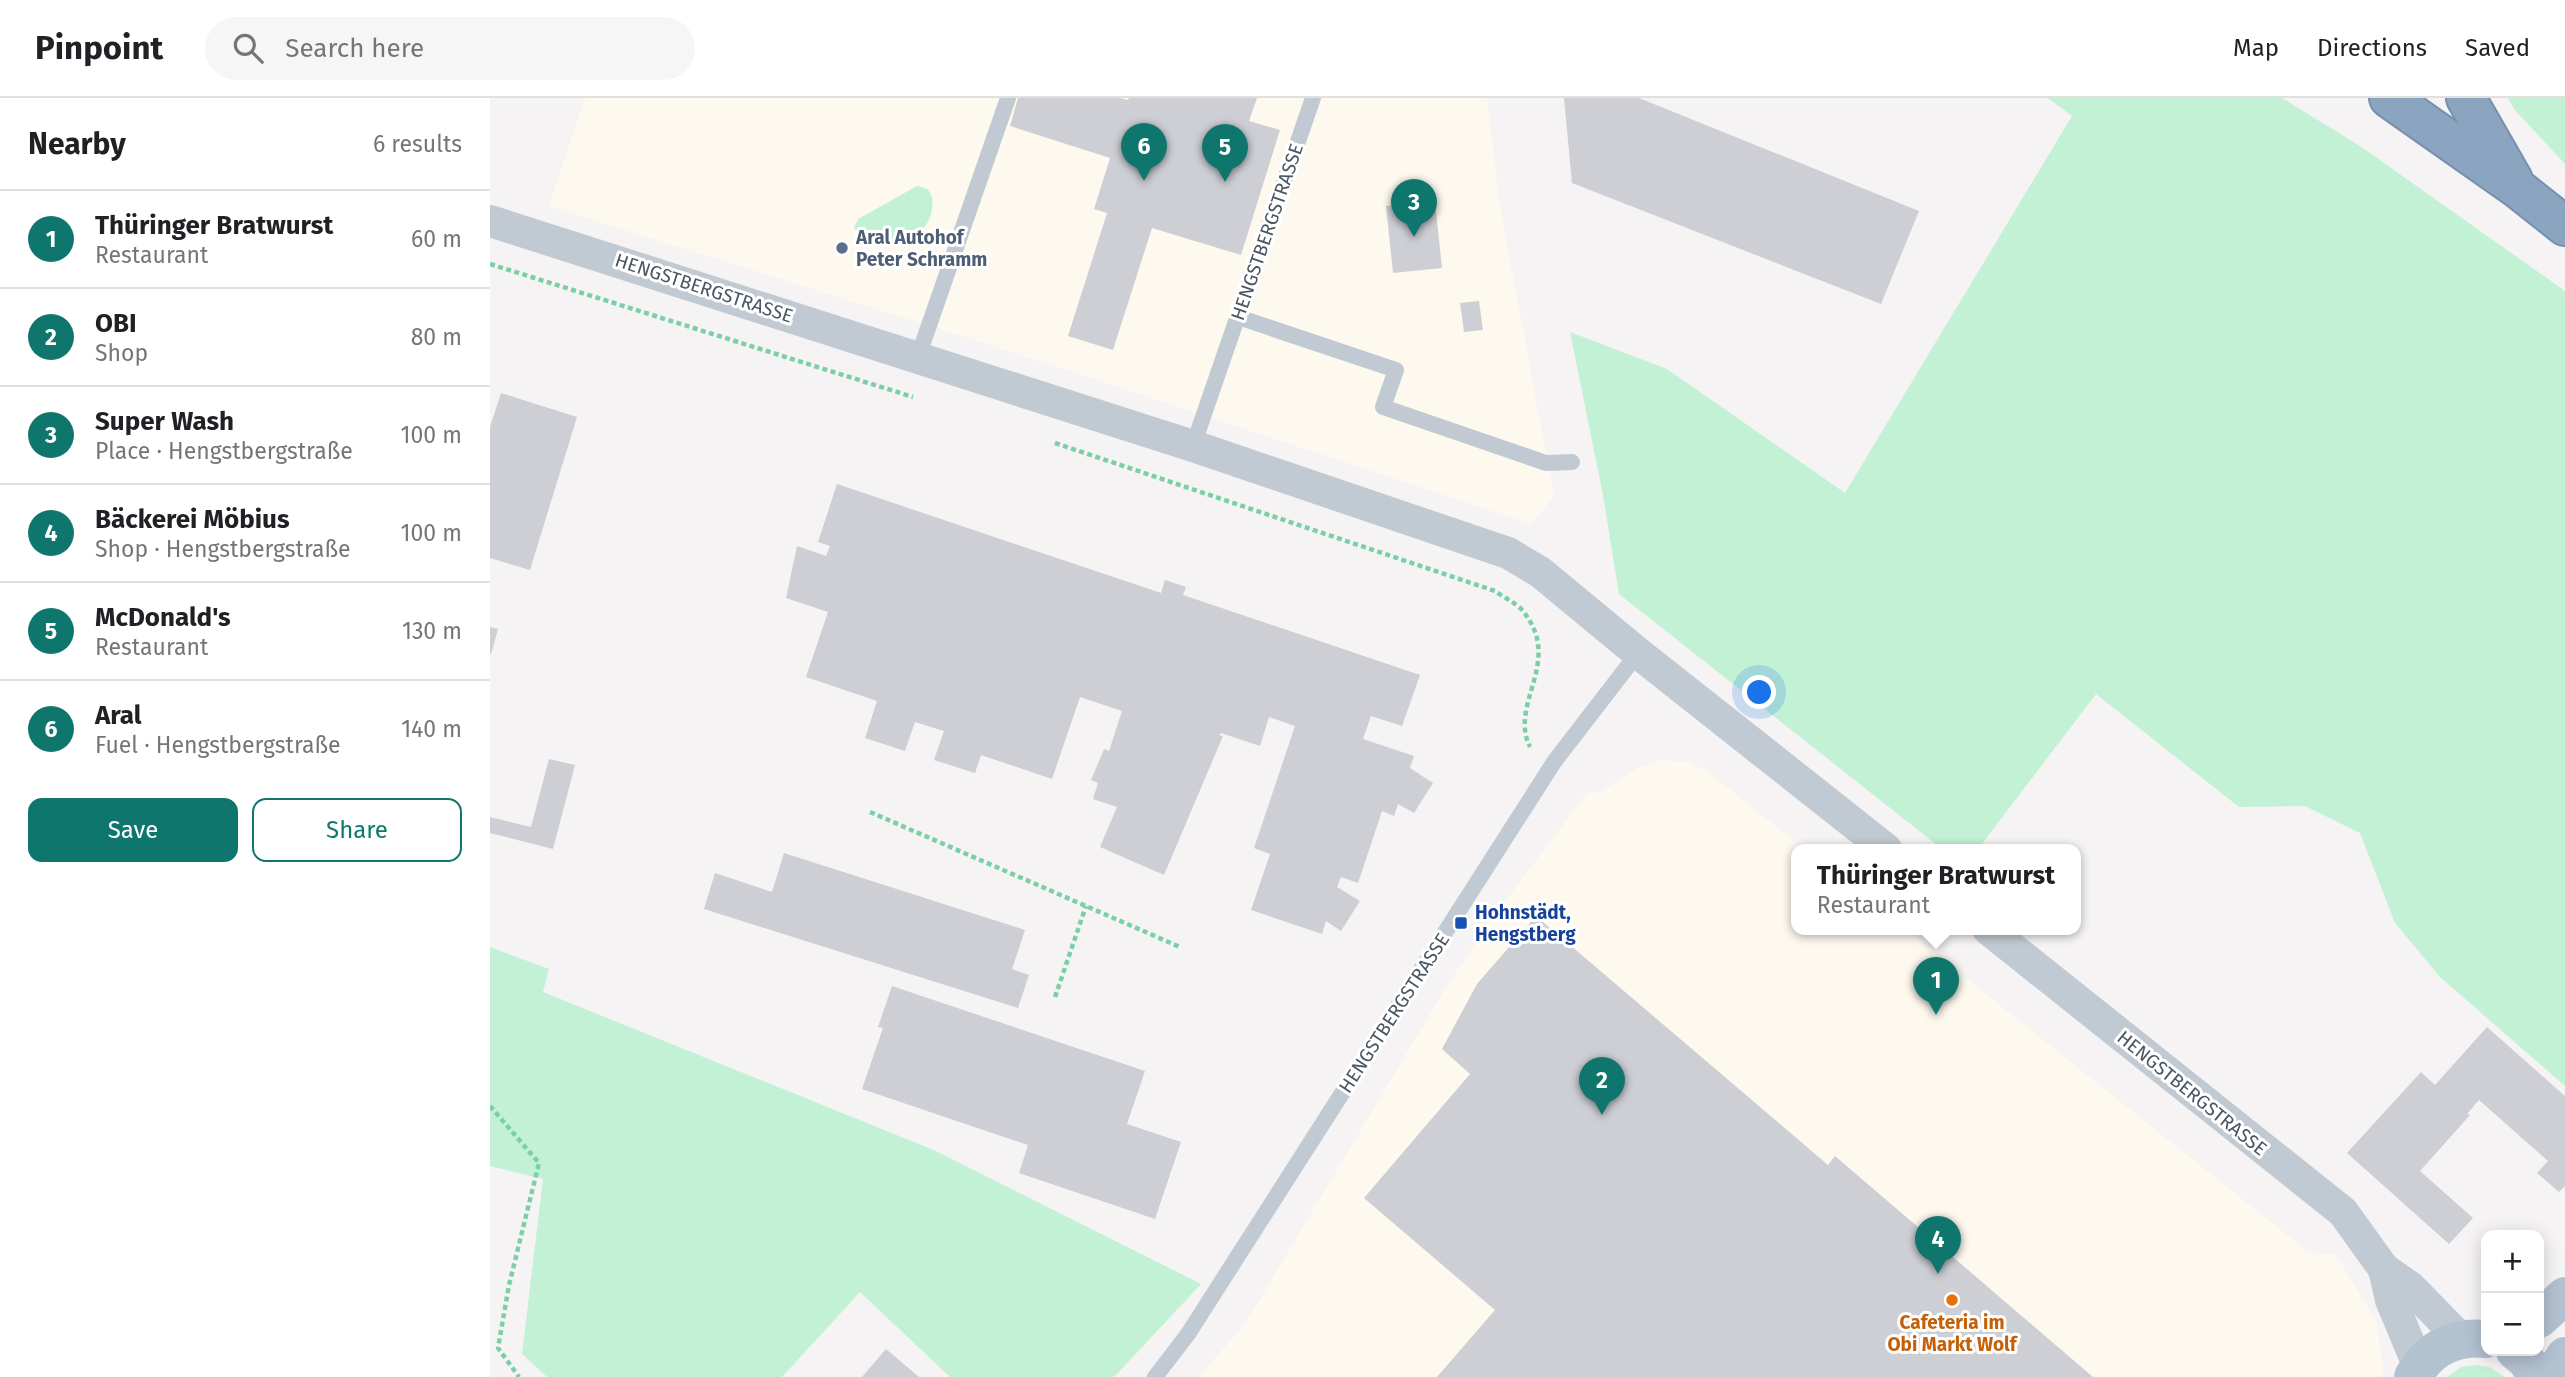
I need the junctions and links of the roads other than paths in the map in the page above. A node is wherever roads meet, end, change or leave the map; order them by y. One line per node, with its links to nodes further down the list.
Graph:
1 (1008, 98): 9 (lane)
2 (1313, 98): 8 (lane, HENGSTBERGSTRASSE)
3 (2389, 98): 5 (highway)
4 (2466, 98): 5 (highway)
5 (2517, 188): 7 (highway)
6 (490, 221): 9 (street, HENGSTBERGSTRASSE)
7 (2565, 226)
8 (1238, 317): 10 (lane, HENGSTBERGSTRASSE); 11 (lane)
9 (918, 357): 10 (street, HENGSTBERGSTRASSE)
10 (1193, 446): 12 (street, HENGSTBERGSTRASSE)
11 (1572, 462)
12 (1638, 653): 13 (street, HENGSTBERGSTRASSE); 22 (lane, HENGSTBERGSTRASSE)
13 (1880, 844)
14 (1996, 935): 15 (street, HENGSTBERGSTRASSE)
15 (2384, 1269): 18 (street, HENGSTBERGSTRASSE); 21 (street, HENGSTBERGSTRASSE)
16 (2565, 1296): 17 (main road)
17 (2544, 1315)
18 (2474, 1339): 21 (main road)
19 (2521, 1356): 23 (main road)
20 (2565, 1356): 24 (main road)
21 (2416, 1372)
22 (1155, 1377)
23 (2537, 1377)
24 (2551, 1377)

